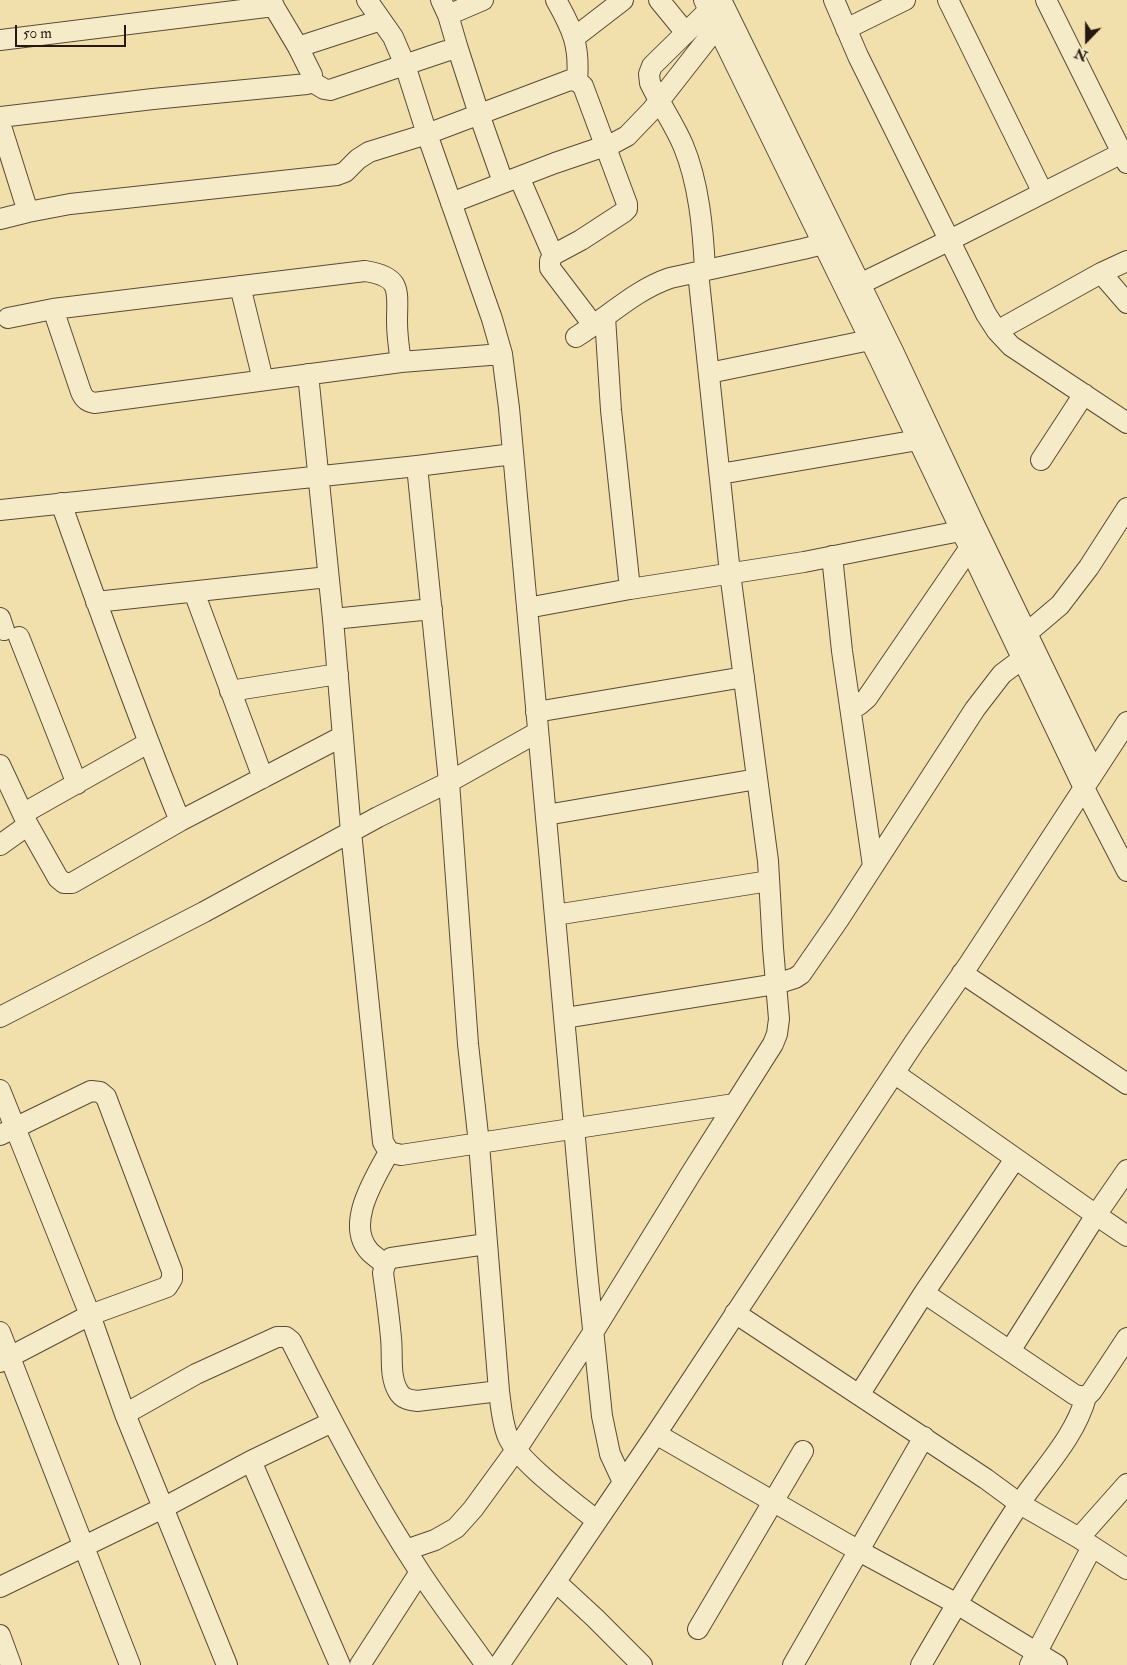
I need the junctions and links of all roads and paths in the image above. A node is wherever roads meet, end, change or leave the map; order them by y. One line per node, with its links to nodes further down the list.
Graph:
1 (367, 0): 13 (street)
2 (483, 0): 11 (street)
3 (556, 0): 16 (street)
4 (623, 0): 16 (street)
5 (659, 0): 15 (street)
6 (834, 0): 14 (street)
7 (904, 0): 14 (street)
8 (948, 0): 31 (street)
9 (1046, 0): 29 (street)
10 (272, 3): 17 (street); 18 (street)
11 (445, 8): 19 (street)
12 (717, 11): 15 (street); 23 (street); 36 (street)
13 (381, 20): 18 (street); 20 (street)
14 (846, 29): 35 (street)
15 (686, 33): 23 (street)
16 (575, 37): 22 (street)
17 (0, 40)
18 (298, 47): 21 (street)
19 (458, 48): 20 (street); 24 (street)
20 (405, 65): 21 (street); 27 (street)
21 (312, 81): 25 (street)
22 (577, 81): 24 (street); 28 (street)
23 (659, 102): 28 (street); 39 (street)
24 (478, 114): 27 (street); 30 (street)
25 (0, 117)
26 (0, 123): 33 (street)
27 (427, 134): 32 (street); 33 (street)
28 (606, 146): 30 (street); 37 (street)
29 (1124, 158): 31 (street)
30 (511, 180): 32 (street); 37 (street)
31 (1043, 193): 35 (street)
32 (451, 203): 50 (street)
33 (28, 212): 34 (street)
34 (0, 219)
35 (950, 240): 41 (street); 47 (street)
36 (830, 241): 39 (street); 41 (street); 49 (street)
37 (553, 255): 46 (street)
38 (1127, 261): 40 (street)
39 (702, 271): 46 (street); 53 (street)
40 (1101, 273): 43 (street); 47 (street)
41 (860, 284): 77 (street)
42 (240, 286): 44 (street); 51 (street); 54 (street)
43 (1127, 303)
44 (53, 309): 45 (street); 54 (street)
45 (8, 318)
46 (599, 322): 48 (street); 70 (street)
47 (997, 331): 55 (street)
48 (576, 336)
49 (870, 340): 53 (street); 57 (street)
50 (502, 354): 51 (street); 58 (street)
51 (401, 362): 52 (street)
52 (308, 374): 54 (street); 62 (street)
53 (709, 374): 61 (street)
54 (263, 380)
55 (1084, 394): 56 (street); 59 (street)
56 (1127, 423)
57 (918, 440): 61 (street); 66 (street)
58 (513, 454): 60 (street); 73 (street)
59 (1041, 460)
60 (417, 466): 62 (street); 74 (street)
61 (720, 474): 68 (street)
62 (318, 475): 63 (street); 69 (street)
63 (61, 503): 65 (street); 72 (street)
64 (1127, 508): 77 (street)
65 (0, 510)
66 (964, 540): 67 (street); 78 (street); 82 (street)
67 (832, 556): 68 (street); 82 (street)
68 (730, 573): 70 (street); 80 (street)
69 (328, 577): 71 (street); 75 (street)
70 (630, 588): 73 (street)
71 (194, 592): 72 (street); 81 (street)
72 (96, 602): 87 (street)
73 (527, 608): 83 (street)
74 (432, 609): 75 (street); 92 (street)
75 (333, 619): 79 (street)
76 (8, 628): 93 (street)
77 (1027, 633): 78 (street)
78 (1029, 655): 91 (street); 99 (street)
79 (338, 674): 81 (street); 86 (street)
80 (744, 677): 83 (street); 90 (street)
81 (230, 691): 89 (street)
82 (851, 709): 99 (street)
83 (536, 712): 85 (street)
84 (1127, 722): 91 (street)
85 (538, 732): 92 (street); 94 (street)
86 (343, 736): 89 (street); 97 (street)
87 (148, 742): 93 (street); 96 (street)
88 (0, 766): 95 (street)
89 (263, 778): 96 (street)
90 (757, 779): 94 (street); 101 (street)
91 (1089, 780): 100 (street); 103 (street)
92 (449, 782): 97 (street); 113 (street)
93 (77, 784): 95 (street)
94 (546, 815): 102 (street)
95 (26, 819): 96 (street); 98 (street)
96 (180, 821)
97 (350, 832): 105 (street); 114 (street)
98 (0, 845)
99 (873, 866): 104 (street)
100 (1127, 871)
101 (769, 881): 102 (street); 104 (street)
102 (555, 915): 106 (street)
103 (962, 973): 107 (street); 108 (street)
104 (776, 984): 106 (street); 110 (street)
105 (0, 1017)
106 (565, 1018): 111 (street)
107 (894, 1073): 115 (street); 122 (street)
108 (1127, 1084)
109 (0, 1090): 112 (street)
110 (734, 1104): 111 (street); 124 (street)
111 (575, 1128): 113 (street); 124 (street)
112 (8, 1131): 123 (street); 123 (street)
113 (478, 1144): 114 (street); 119 (street)
114 (389, 1152): 120 (street)
115 (1014, 1158): 117 (street); 121 (street)
116 (1127, 1170): 117 (street)
117 (1096, 1215): 118 (street); 127 (street)
118 (1127, 1236)
119 (486, 1244): 120 (street); 129 (street)
120 (385, 1264): 129 (street)
121 (924, 1293): 127 (street); 130 (street)
122 (735, 1313): 130 (street); 134 (street)
123 (90, 1315): 128 (street); 132 (street)
124 (594, 1331): 136 (street); 139 (street)
125 (0, 1332): 128 (street)
126 (1127, 1338): 131 (street)
127 (1010, 1351): 131 (street)
128 (5, 1359): 146 (street)
129 (499, 1391): 136 (street)
130 (859, 1395): 135 (street)
131 (1086, 1397): 142 (street)
132 (125, 1414): 133 (street); 143 (street)
133 (332, 1422): 138 (street); 147 (street)
134 (656, 1434): 139 (street); 141 (street)
135 (924, 1437): 142 (street); 148 (street)
136 (516, 1450): 144 (street); 147 (street)
137 (803, 1451): 141 (street)
138 (251, 1461): 143 (street); 160 (street)
139 (623, 1482): 144 (street)
140 (1127, 1484): 145 (street)
141 (773, 1502): 148 (street); 154 (street)
142 (1020, 1504): 145 (street); 153 (street)
143 (163, 1508): 146 (street); 159 (street)
144 (597, 1521): 151 (street)
145 (1085, 1542): 149 (street); 156 (street)
146 (83, 1547): 152 (street); 158 (street)
147 (406, 1550): 150 (street)
148 (858, 1551): 153 (street); 165 (street)
149 (1127, 1569)
150 (420, 1572): 161 (street); 162 (street)
151 (556, 1582): 163 (street); 164 (street)
152 (0, 1587)
153 (957, 1604): 156 (street); 166 (street)
154 (698, 1629)
155 (0, 1635): 157 (street)
156 (1033, 1659): 167 (street)
157 (11, 1665)
158 (130, 1665)
159 (227, 1665)
160 (340, 1665)
161 (360, 1665)
162 (486, 1665)
163 (499, 1665)
164 (642, 1665)
165 (793, 1665)
166 (921, 1665)
167 (1057, 1665)

